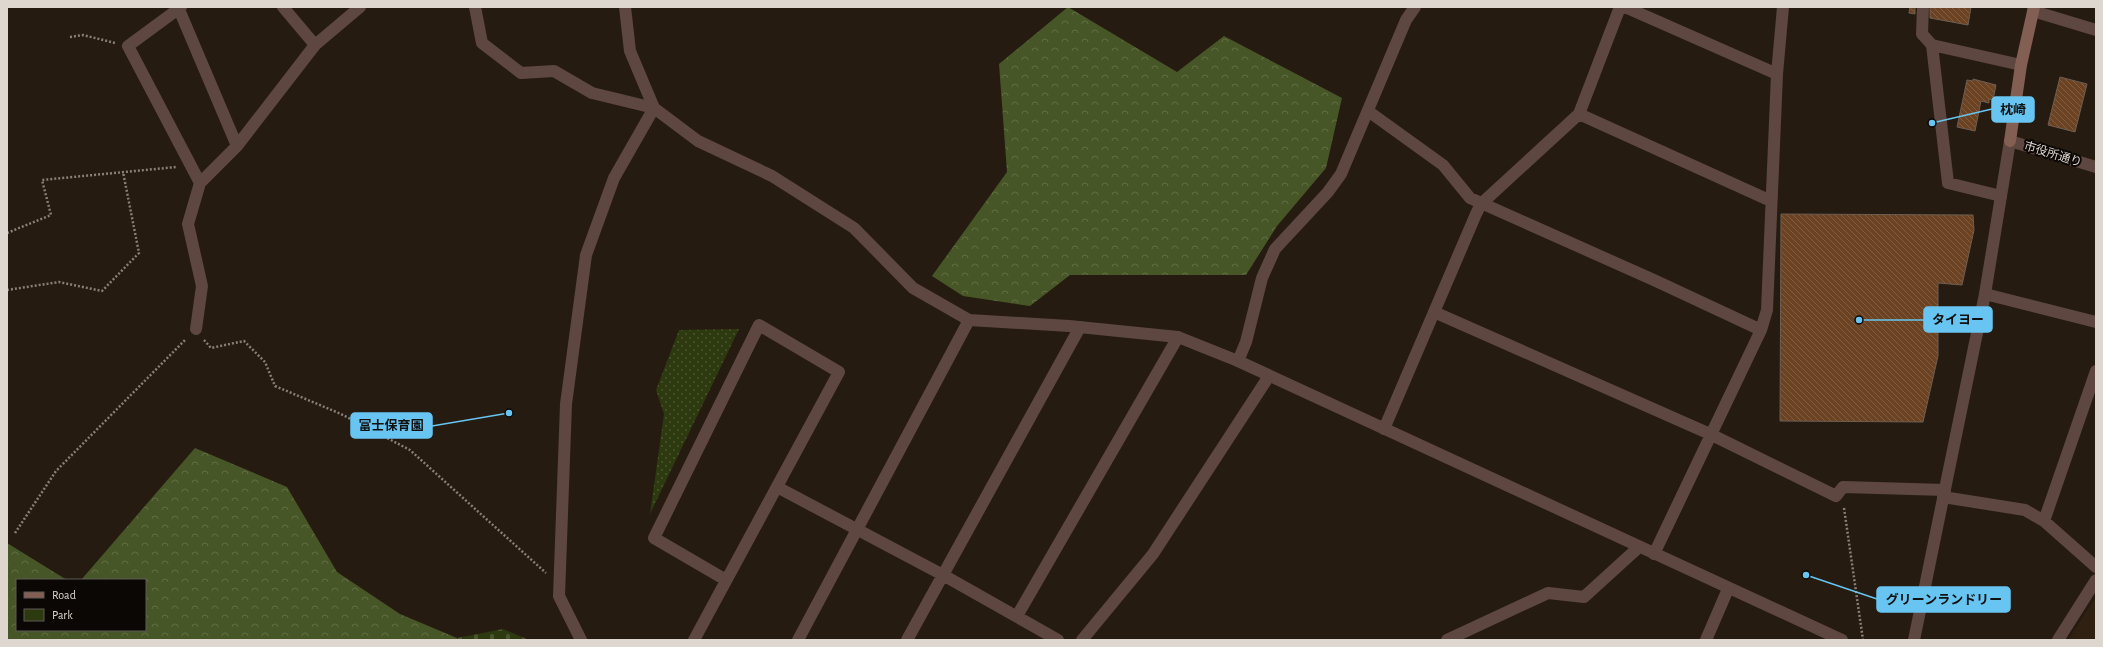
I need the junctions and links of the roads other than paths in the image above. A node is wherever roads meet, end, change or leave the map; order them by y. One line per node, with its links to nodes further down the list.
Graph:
1 (179, 7): 21 (street); 23 (street)
2 (283, 7): 13 (street)
3 (360, 7): 13 (street)
4 (475, 7): 17 (street)
5 (625, 7): 17 (street)
6 (1415, 7): 18 (street)
7 (1620, 7): 19 (street)
8 (1625, 7): 16 (street)
9 (1783, 7): 16 (street)
10 (1923, 7): 14 (street)
11 (2034, 9): 12 (street); 15 (main road)
12 (2096, 30)
13 (315, 45): 21 (street)
14 (1932, 45): 15 (street); 24 (street)
15 (2021, 65): 20 (main road)
16 (1777, 74): 25 (street)
17 (654, 108): 29 (street); 52 (street)
18 (1368, 112): 26 (street); 35 (street)
19 (1579, 114): 25 (street); 26 (street)
20 (2010, 141): 22 (street, 市役所通り); 24 (street)
21 (237, 146): 23 (street)
22 (2096, 166)
23 (200, 183): 32 (street)
24 (2001, 196): 27 (street)
25 (1771, 201): 33 (street)
26 (1481, 204): 28 (street); 33 (street)
27 (1985, 294): 30 (street); 41 (street)
28 (1434, 312): 38 (street); 39 (street)
29 (969, 320): 31 (street); 43 (street)
30 (2096, 322)
31 (1080, 327): 34 (street); 47 (street)
32 (196, 329)
33 (1761, 330): 39 (street)
34 (1178, 337): 35 (street); 51 (street)
35 (1238, 361): 37 (street)
36 (2096, 371): 42 (street)
37 (1269, 376): 38 (street); 57 (street)
38 (1384, 429): 44 (street)
39 (1710, 434): 41 (street); 45 (street)
40 (777, 487): 43 (street); 48 (street); 48 (street)
41 (1944, 494): 42 (street); 61 (street)
42 (2044, 521): 46 (street)
43 (856, 530): 47 (street); 54 (street)
44 (1639, 547): 45 (street); 58 (street)
45 (1654, 554): 50 (street)
46 (2096, 567)
47 (943, 575): 51 (street); 55 (street)
48 (726, 580): 53 (street)
49 (2096, 580): 62 (street)
50 (1728, 589): 59 (street); 60 (street)
51 (1018, 616): 56 (street)
52 (581, 640)
53 (694, 640)
54 (798, 640)
55 (907, 640)
56 (1058, 640)
57 (1082, 640)
58 (1447, 640)
59 (1706, 640)
60 (1842, 640)
61 (1914, 640)
62 (2058, 640)

